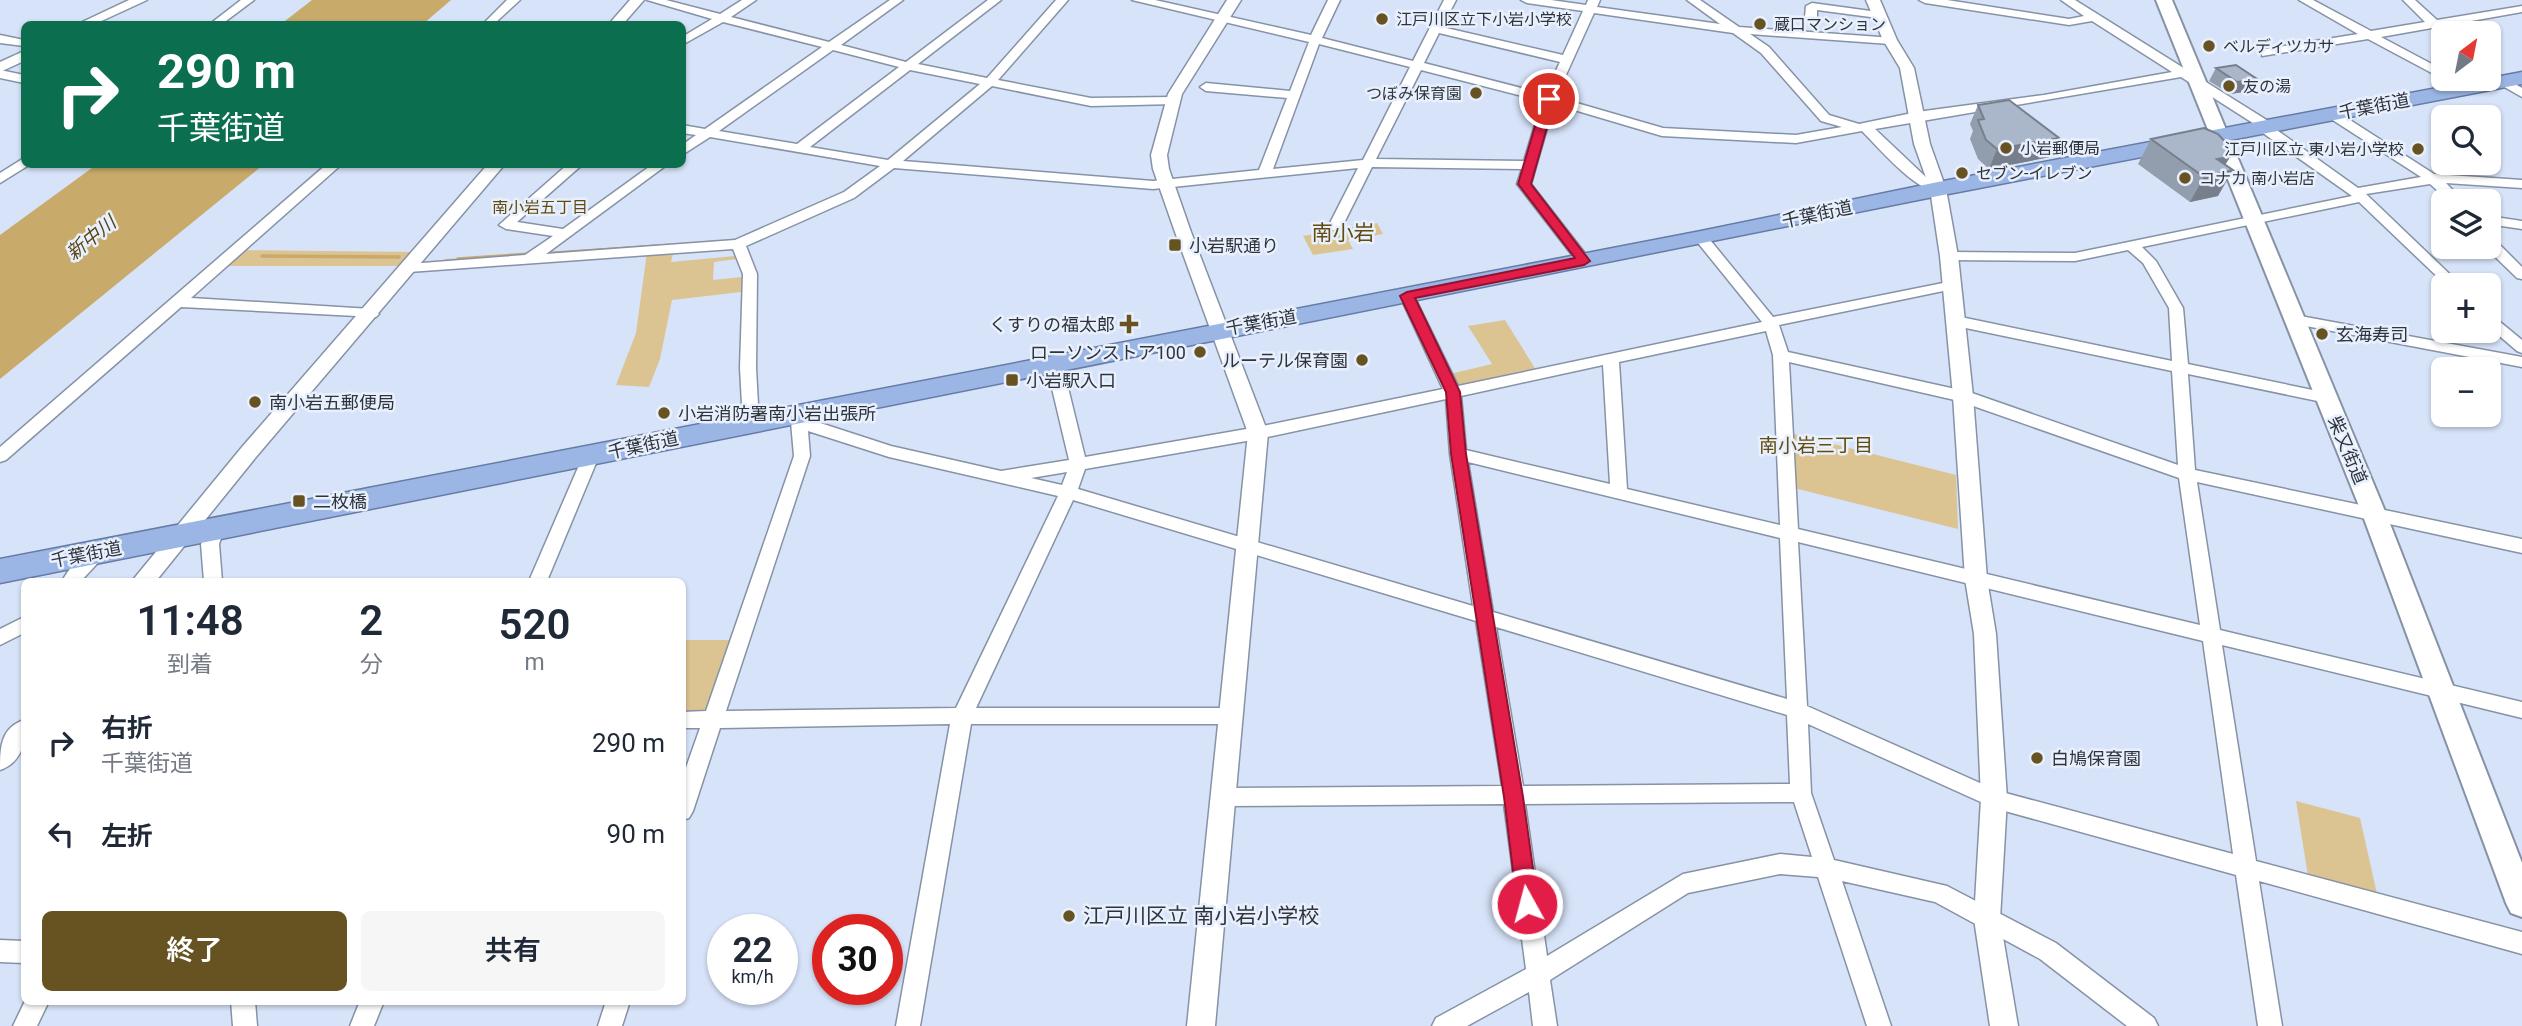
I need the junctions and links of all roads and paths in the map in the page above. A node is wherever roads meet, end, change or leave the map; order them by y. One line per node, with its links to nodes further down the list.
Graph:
1 (139, 0): 30 (street)
2 (248, 0): 31 (street)
3 (514, 0): 32 (street)
4 (637, 0): 33 (street)
5 (653, 0): 29 (street)
6 (750, 0): 29 (street)
7 (897, 0): 45 (street)
8 (995, 0): 50 (street)
9 (1062, 0): 56 (street)
10 (1138, 0): 26 (street)
11 (1234, 0): 26 (street)
12 (1334, 0): 42 (street)
13 (1450, 0): 37 (street)
14 (1527, 0): 23 (street)
15 (1693, 0): 38 (street)
16 (1873, 0): 25 (street)
17 (1925, 0): 28 (street)
18 (2067, 0): 28 (street)
19 (2164, 0): 54 (main road, 柴又街道)
20 (2305, 0): 39 (street)
21 (2409, 0): 34 (street)
22 (2509, 0): 24 (street)
23 (1591, 5): 38 (street); 48 (street)
24 (2522, 10): 35 (street)
25 (1878, 15): 27 (street); 43 (street)
26 (1223, 17): 42 (street); 61 (street)
27 (1811, 17)
28 (2095, 17): 54 (street)
29 (721, 18): 41 (street); 45 (street)
30 (92, 21)
31 (219, 21)
32 (491, 21)
33 (619, 21)
34 (2431, 21)
35 (2453, 21)
36 (2431, 25): 39 (street)
37 (1435, 29): 48 (street); 49 (street)
38 (1737, 30): 43 (street); 65 (street)
39 (2370, 35): 46 (street); 52 (street)
40 (0, 39): 44 (street)
41 (686, 40)
42 (1315, 40): 49 (street); 59 (street)
43 (1890, 40): 63 (street)
44 (21, 42)
45 (832, 46): 50 (street); 67 (street)
46 (2266, 53)
47 (21, 57): 51 (street)
48 (1567, 60): 60 (street)
49 (1417, 65): 60 (street); 71 (street)
50 (908, 66): 56 (street); 70 (street)
51 (0, 68)
52 (2431, 68)
53 (0, 74): 55 (street)
54 (2192, 77): 63 (street); 64 (street); 68 (main road, 柴又街道)
55 (21, 78)
56 (990, 82): 61 (street); 73 (street)
57 (1206, 87): 59 (street)
58 (2431, 91): 62 (highway, 千葉街道)
59 (1294, 95): 79 (street)
60 (1549, 99): 65 (street); 74 (street)
61 (1172, 101): 83 (street)
62 (2332, 114): 64 (highway, 千葉街道); 81 (street)
63 (1917, 117): 65 (street); 84 (street)
64 (2267, 127): 68 (highway, 千葉街道); 86 (street)
65 (1864, 128): 84 (street)
66 (686, 130): 67 (street)
67 (708, 133): 69 (street); 70 (street)
68 (2221, 136): 84 (highway, 千葉街道); 87 (main road, 柴又街道)
69 (686, 147)
70 (800, 148): 73 (street)
71 (1368, 163): 74 (street); 79 (street); 89 (street)
72 (21, 164): 80 (street)
73 (891, 164): 83 (street); 93 (street)
74 (1531, 165): 98 (street)
75 (331, 168): 104 (street)
76 (495, 168): 99 (street)
77 (572, 168): 91 (street)
78 (656, 168): 91 (street)
79 (1264, 174): 83 (street)
80 (0, 179)
81 (2433, 179): 82 (street); 85 (street); 86 (street)
82 (2522, 184)
83 (1166, 185): 110 (street)
84 (1938, 189): 92 (highway, 千葉街道); 95 (street)
85 (2443, 189)
86 (2359, 195): 87 (street); 100 (street)
87 (2255, 221): 94 (street); 106 (main road, 柴又街道)
88 (2501, 222): 90 (street)
89 (1335, 226)
90 (2522, 226)
91 (564, 233): 97 (street)
92 (1701, 238): 98 (highway, 千葉街道); 108 (street)
93 (738, 244): 97 (street); 121 (street)
94 (2132, 246): 95 (street); 116 (street)
95 (1949, 256): 102 (street)
96 (2501, 257): 101 (street)
97 (528, 260): 99 (street)
98 (1584, 261): 103 (highway, 千葉街道)
99 (409, 268): 105 (street)
100 (2442, 273)
101 (2522, 275)
102 (1953, 285): 107 (street); 108 (street)
103 (1407, 296): 110 (highway, 千葉街道); 117 (street)
104 (180, 302): 105 (street); 124 (street)
105 (371, 314): 134 (street)
106 (2295, 320): 114 (street); 119 (main road, 柴又街道)
107 (1956, 321): 116 (street); 118 (street)
108 (1771, 323): 112 (street); 113 (street)
109 (2501, 329): 111 (street)
110 (1220, 330): 115 (highway, 千葉街道); 122 (street)
111 (2522, 348)
112 (1781, 355): 118 (street); 133 (street)
113 (1611, 360): 117 (street); 130 (street)
114 (2522, 362)
115 (1054, 363): 120 (highway, 千葉街道); 126 (street)
116 (2179, 368): 119 (street); 127 (street)
117 (1453, 392): 122 (street); 123 (street)
118 (1963, 396): 127 (street); 143 (street)
119 (2326, 398): 131 (main road, 柴又街道)
120 (799, 418): 121 (highway, 千葉街道); 128 (street); 154 (street)
121 (751, 423): 125 (highway, 千葉街道)
122 (1258, 433): 126 (street); 135 (street)
123 (1458, 454): 130 (street); 144 (street)
124 (0, 456)
125 (591, 456): 132 (highway, 千葉街道); 142 (street)
126 (1078, 463): 128 (street); 129 (street)
127 (2187, 474): 131 (street); 146 (street)
128 (1001, 477): 129 (street)
129 (1068, 492): 135 (street); 151 (street)
130 (1619, 492): 133 (street)
131 (2375, 516): 136 (street); 148 (main road, 柴又街道)
132 (215, 530): 134 (highway, 千葉街道); 141 (street)
133 (1790, 534): 143 (street); 149 (street)
134 (180, 536): 137 (highway, 千葉街道); 140 (street)
135 (1247, 546): 144 (street); 152 (street)
136 (2522, 546)
137 (99, 552): 138 (highway, 千葉街道); 139 (street)
138 (0, 571)
139 (73, 578)
140 (145, 578)
141 (212, 578)
142 (539, 578)
143 (1976, 579): 146 (street); 161 (street)
144 (1485, 617): 149 (street); 159 (street)
145 (21, 626): 147 (street)
146 (2212, 635): 148 (street); 162 (street)
147 (0, 638)
148 (2442, 691): 150 (street); 164 (main road, 柴又街道)
149 (1797, 710): 157 (street); 161 (street)
150 (2522, 710)
151 (962, 716): 152 (street); 154 (street); 178 (street)
152 (1231, 716): 158 (street)
153 (686, 720): 154 (street)
154 (713, 720): 160 (street)
155 (21, 734): 156 (street)
156 (0, 760)
157 (1801, 793): 159 (street); 163 (street)
158 (1223, 797): 159 (street); 179 (street)
159 (1514, 797): 169 (street)
160 (686, 799)
161 (1994, 799): 162 (street); 165 (street)
162 (2247, 867): 166 (street); 185 (street)
163 (1826, 868): 165 (street); 169 (street); 182 (street)
164 (2522, 903)
165 (1987, 919): 183 (street); 184 (street)
166 (2522, 943)
167 (0, 951): 168 (street)
168 (21, 952)
169 (1537, 975): 180 (street); 181 (street)
170 (35, 1005): 174 (street)
171 (243, 1005): 175 (street)
172 (370, 1005): 176 (street)
173 (617, 1005): 177 (street)
174 (25, 1026)
175 (245, 1026)
176 (362, 1026)
177 (610, 1026)
178 (908, 1026)
179 (1202, 1026)
180 (1444, 1026)
181 (1545, 1026)
182 (1879, 1026)
183 (2004, 1026)
184 (2147, 1026)
185 (2270, 1026)

